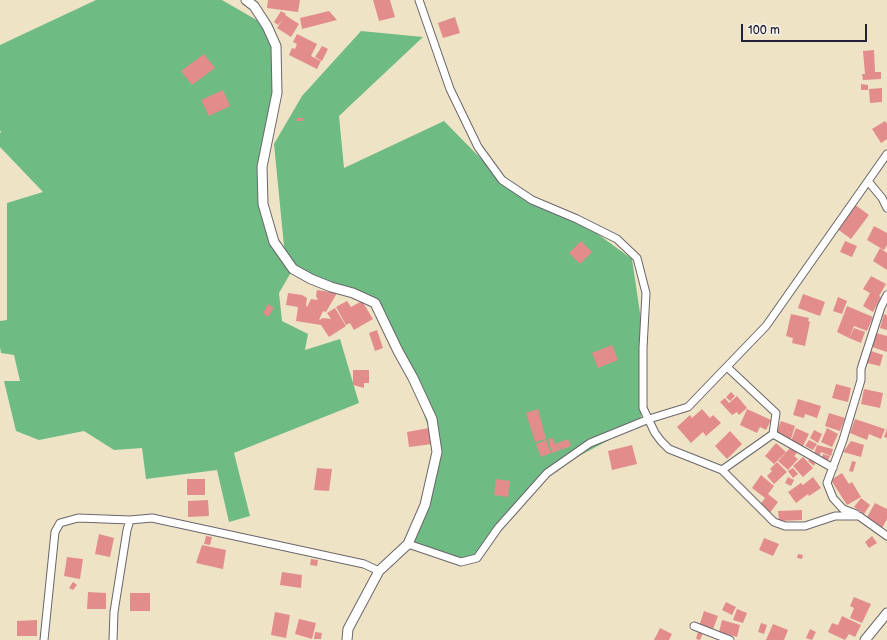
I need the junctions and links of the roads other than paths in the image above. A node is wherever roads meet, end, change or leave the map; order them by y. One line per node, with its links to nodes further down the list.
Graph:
1 (246, 0): 3 (street)
2 (419, 0): 9 (street)
3 (254, 3): 16 (street)
4 (887, 154): 5 (street)
5 (868, 181): 6 (street); 8 (street)
6 (887, 208)
7 (887, 296): 11 (street)
8 (727, 367): 9 (street); 10 (street)
9 (649, 420): 12 (street); 16 (street)
10 (773, 434): 11 (street); 12 (street)
11 (833, 468): 13 (street)
12 (722, 470): 13 (street)
13 (859, 516): 15 (street)
14 (130, 520): 17 (street); 20 (street); 21 (street)
15 (887, 536)
16 (408, 544): 17 (street)
17 (379, 571): 22 (street)
18 (887, 613): 24 (street)
19 (694, 626): 23 (street)
20 (44, 640)
21 (113, 640)
22 (347, 640)
23 (730, 640)
24 (865, 640)

